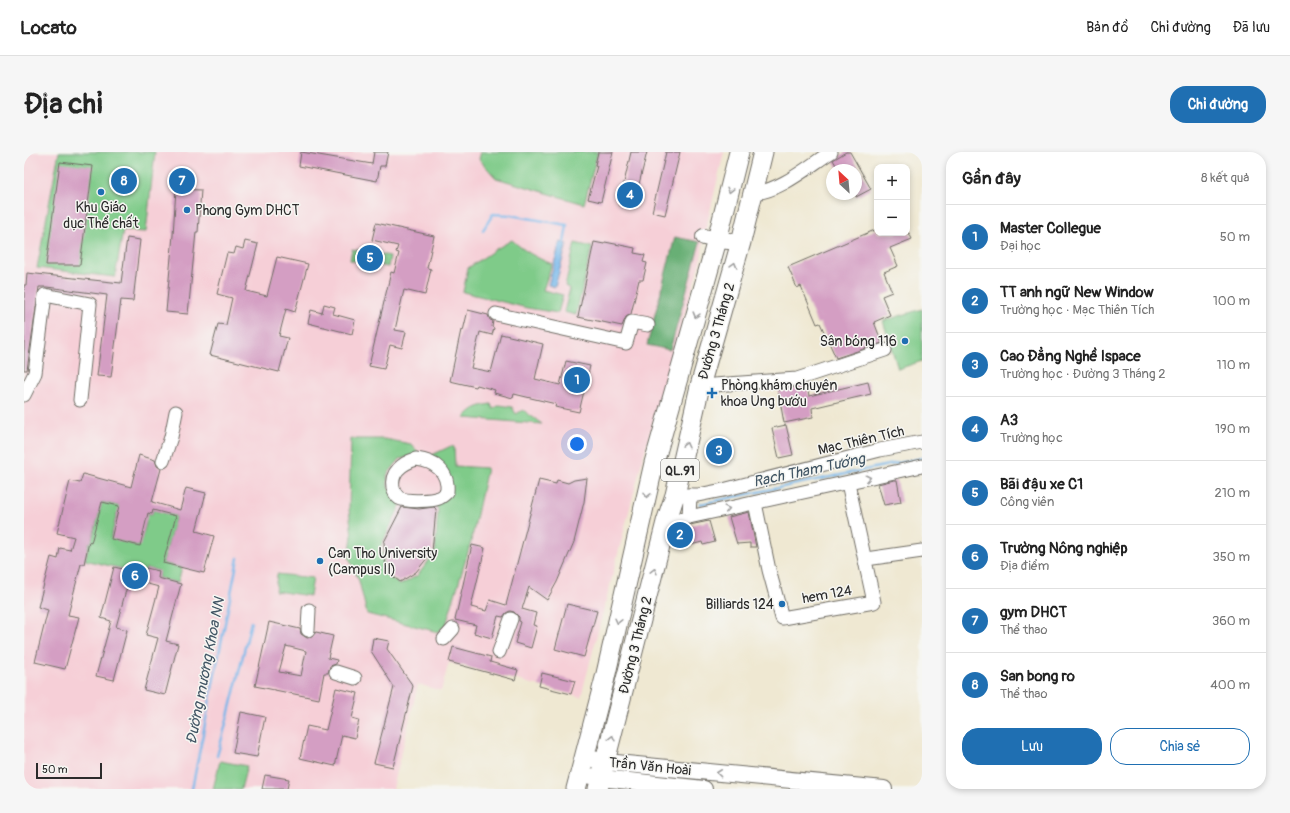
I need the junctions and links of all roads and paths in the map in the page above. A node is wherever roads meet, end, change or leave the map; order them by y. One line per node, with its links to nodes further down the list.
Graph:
1 (739, 152): 5 (highway, Đường 3 Tháng 2 / QL.91, one-way to 5)
2 (763, 152): 4 (highway, Đường 3 Tháng 2 / QL.91)
3 (831, 152): 4 (street)
4 (753, 193): 6 (highway, Đường 3 Tháng 2 / QL.91)
5 (711, 238): 6 (main road); 32 (highway, Đường 3 Tháng 2 / QL.91, one-way to 32)
6 (741, 242): 10 (highway, Đường 3 Tháng 2 / QL.91, one-way to 6)
7 (496, 314): 8 (street)
8 (648, 325)
9 (885, 350): 10 (street)
10 (700, 386): 18 (highway, Đường 3 Tháng 2 / QL.91, one-way to 10)
11 (24, 395): 12 (street)
12 (80, 400)
13 (176, 412): 15 (street)
14 (922, 442): 18 (street, Mạc Thiên Tích)
15 (163, 461)
16 (922, 466): 17 (street, one-way to 16)
17 (848, 483): 19 (street); 23 (street, hem 124)
18 (682, 495): 20 (street); 21 (highway, Đường 3 Tháng 2 / QL.91)
19 (755, 503): 20 (street, one-way to 19); 23 (street, hem 124)
20 (689, 517): 21 (street)
21 (666, 522): 33 (highway, Đường 3 Tháng 2 / QL.91, one-way to 21)
22 (922, 551): 23 (street)
23 (866, 559)
24 (308, 610): 27 (street)
25 (511, 619): 29 (street)
26 (453, 629): 28 (street)
27 (308, 630)
28 (444, 639)
29 (499, 652)
30 (336, 672): 31 (street)
31 (355, 678)
32 (580, 773): 33 (main road, Trần Văn Hoài)
33 (602, 777): 34 (main road, Trần Văn Hoài, one-way to 33); 35 (main road, Trần Văn Hoài)
34 (749, 783): 36 (main road, Trần Văn Hoài)
35 (704, 789)
36 (884, 789)

